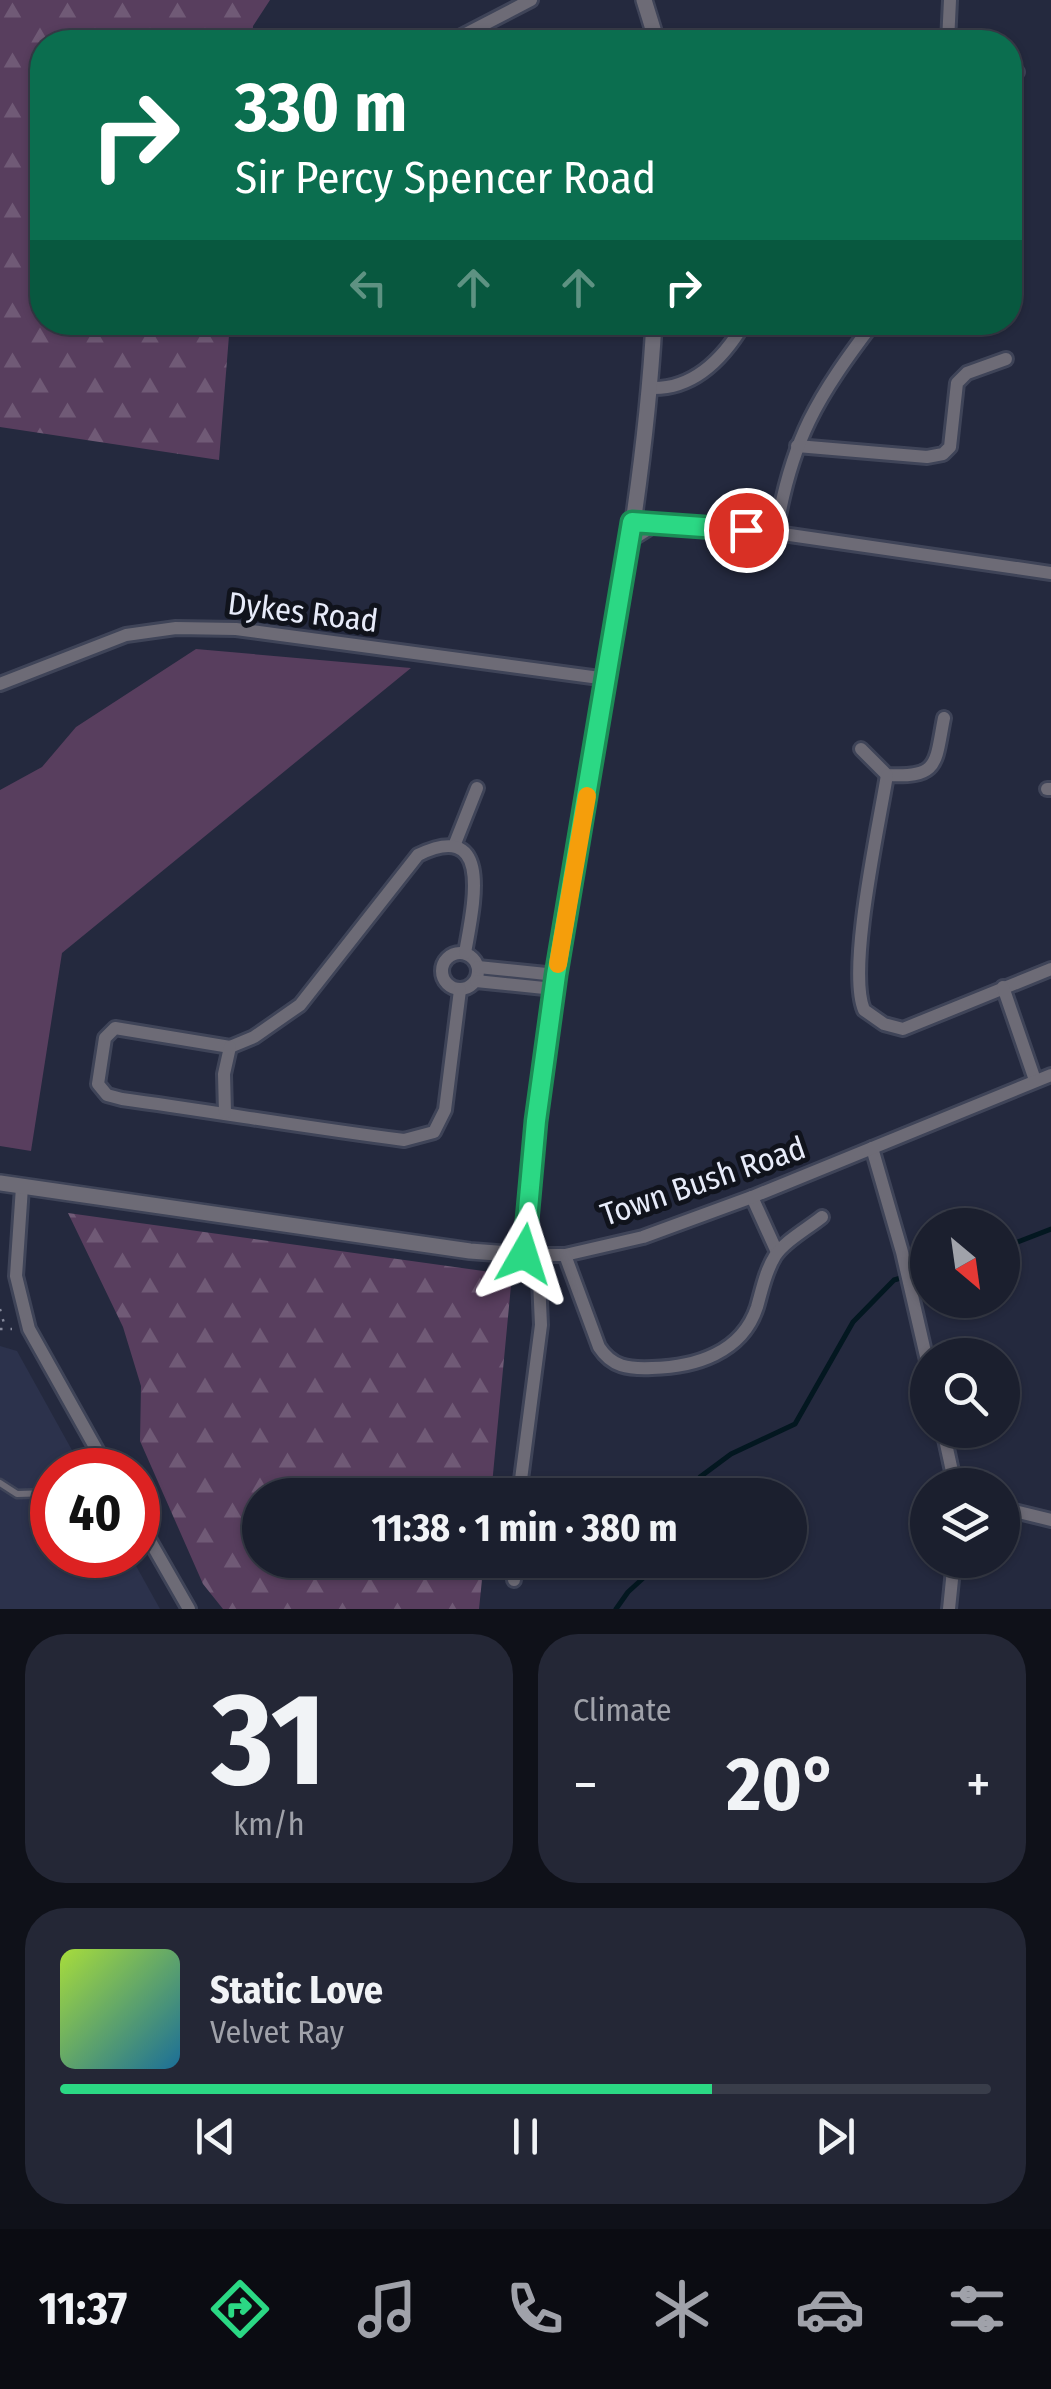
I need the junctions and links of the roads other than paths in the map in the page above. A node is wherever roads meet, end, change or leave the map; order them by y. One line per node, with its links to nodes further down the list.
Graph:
1 (531, 0): 4 (street)
2 (644, 0): 5 (street)
3 (950, 0): 6 (street)
4 (473, 30)
5 (653, 30)
6 (949, 30)
7 (653, 335): 11 (street)
8 (737, 335): 11 (street)
9 (864, 335): 12 (street)
10 (1006, 359): 12 (street)
11 (650, 388): 13 (street)
12 (797, 446): 15 (street)
13 (632, 522): 14 (street); 16 (street)
14 (654, 524): 15 (street); 16 (street)
15 (776, 532): 17 (street)
16 (630, 539): 18 (street)
17 (1051, 573)
18 (607, 679): 19 (street, Dykes Road); 28 (street)
19 (0, 684)
20 (944, 718): 22 (street)
21 (861, 749): 22 (street)
22 (887, 775): 29 (street)
23 (477, 788): 24 (street)
24 (454, 846): 25 (street); 31 (street)
25 (465, 953): 27 (street); 30 (street)
26 (1051, 969): 29 (street)
27 (477, 974): 28 (street); 30 (street)
28 (555, 982): 42 (street)
29 (1002, 987): 33 (street)
30 (460, 990): 34 (street)
31 (230, 1047): 34 (street); 34 (street)
32 (1051, 1075): 33 (street, Town Bush Road)
33 (1035, 1080): 35 (street, Town Bush Road)
34 (224, 1113)
35 (872, 1148): 38 (street, Town Bush Road); 43 (street)
36 (0, 1183): 37 (street, Town Bush Road)
37 (22, 1187): 42 (street, Town Bush Road); 44 (street)
38 (752, 1197): 40 (street); 41 (street, Town Bush Road)
39 (822, 1217): 40 (street)
40 (778, 1252): 41 (street)
41 (565, 1255): 42 (street, Town Bush Road)
42 (531, 1256): 45 (street)
43 (922, 1338)
44 (93, 1448)
45 (521, 1478)
46 (0, 1484): 47 (lane)
47 (30, 1494)
48 (1020, 1512): 49 (street)
49 (1051, 1520)
50 (160, 1558): 52 (street)
51 (952, 1578): 53 (street)
52 (189, 1609)
53 (949, 1609)

